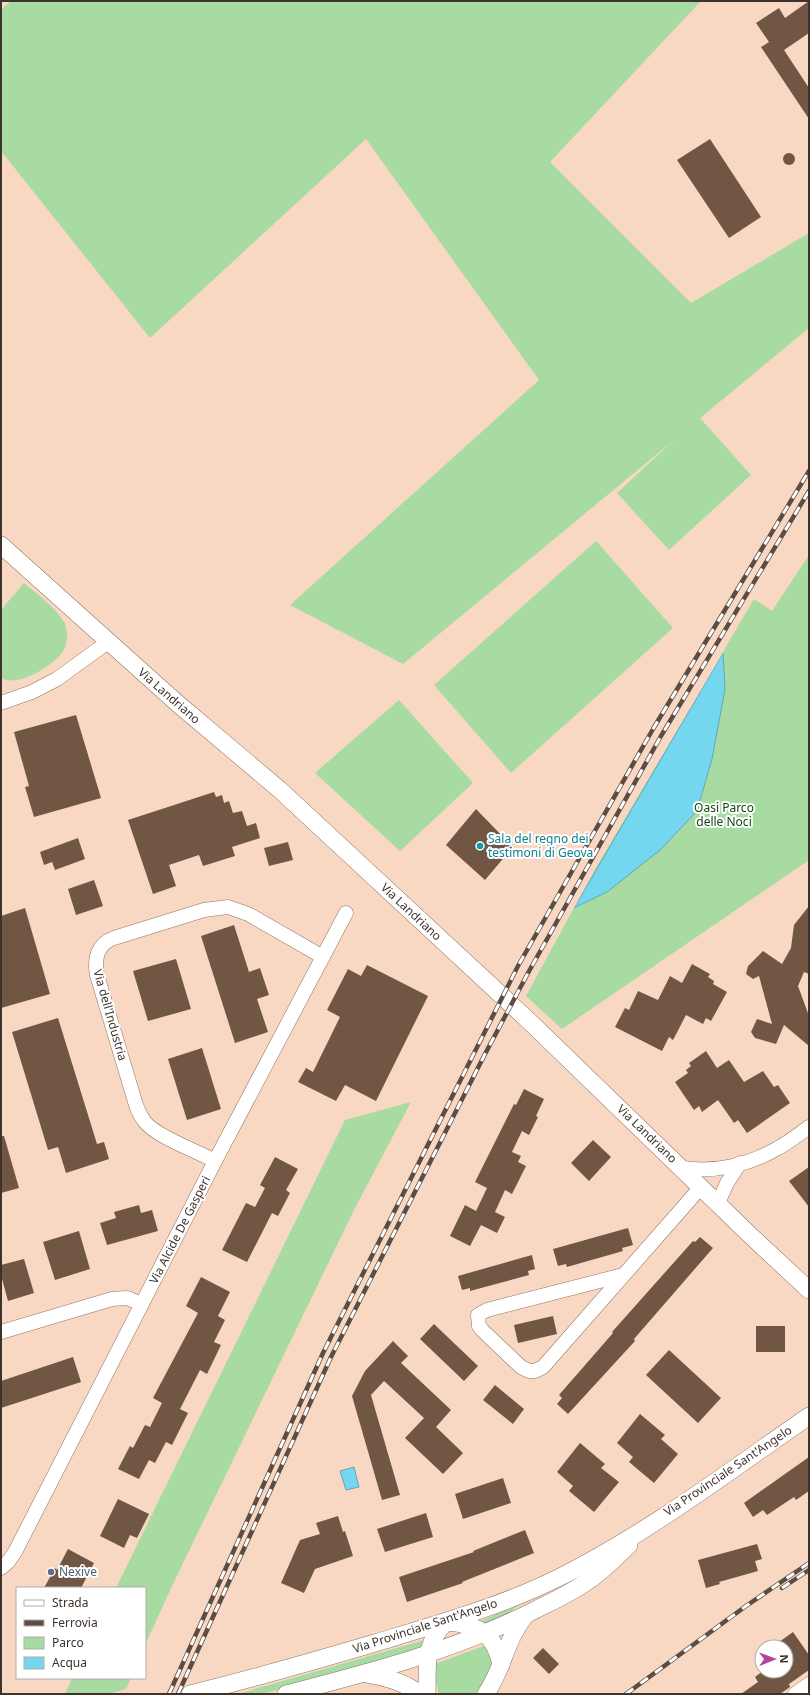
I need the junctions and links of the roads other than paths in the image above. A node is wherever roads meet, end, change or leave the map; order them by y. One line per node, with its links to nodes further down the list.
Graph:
1 (1, 545): 2 (street, Via Landriano)
2 (108, 642): 3 (street); 9 (street, Via Landriano)
3 (1, 703)
4 (346, 913): 5 (street, Via Alcide De Gasperi)
5 (323, 957): 7 (street, Via Alcide De Gasperi); 7 (street, Via dell'Industria)
6 (809, 1127): 8 (street)
7 (215, 1161): 14 (street, Via Alcide De Gasperi)
8 (740, 1163): 9 (street); 11 (street)
9 (682, 1168): 10 (street, Via Landriano)
10 (701, 1187): 11 (street, Via Landriano); 12 (street)
11 (718, 1203): 13 (street, Via Landriano)
12 (623, 1275): 12 (street)
13 (809, 1290)
14 (142, 1304): 15 (street); 18 (street, Via Alcide De Gasperi)
15 (1, 1332)
16 (809, 1416): 17 (street, Via Provinciale Sant'Angelo)
17 (648, 1527): 21 (street, Via Provinciale Sant'Angelo); 22 (street, Via Provinciale Sant'Angelo)
18 (17, 1548): 19 (street); 20 (street, Via Alcide De Gasperi)
19 (1, 1553)
20 (1, 1568)
21 (526, 1615): 23 (street, Via Provinciale Sant'Angelo); 25 (street)
22 (446, 1622): 23 (street); 24 (street); 29 (street, Via Provinciale Sant'Angelo)
23 (485, 1634): 24 (street, Via Provinciale Sant'Angelo); 25 (street)
24 (428, 1655): 26 (street, Via Provinciale Sant'Angelo); 28 (street)
25 (501, 1665): 31 (street)
26 (365, 1673): 28 (street); 30 (street, Via Provinciale Sant'Angelo)
27 (809, 1684): 32 (street)
28 (425, 1693)
29 (190, 1694)
30 (286, 1694)
31 (486, 1694)
32 (795, 1694)

